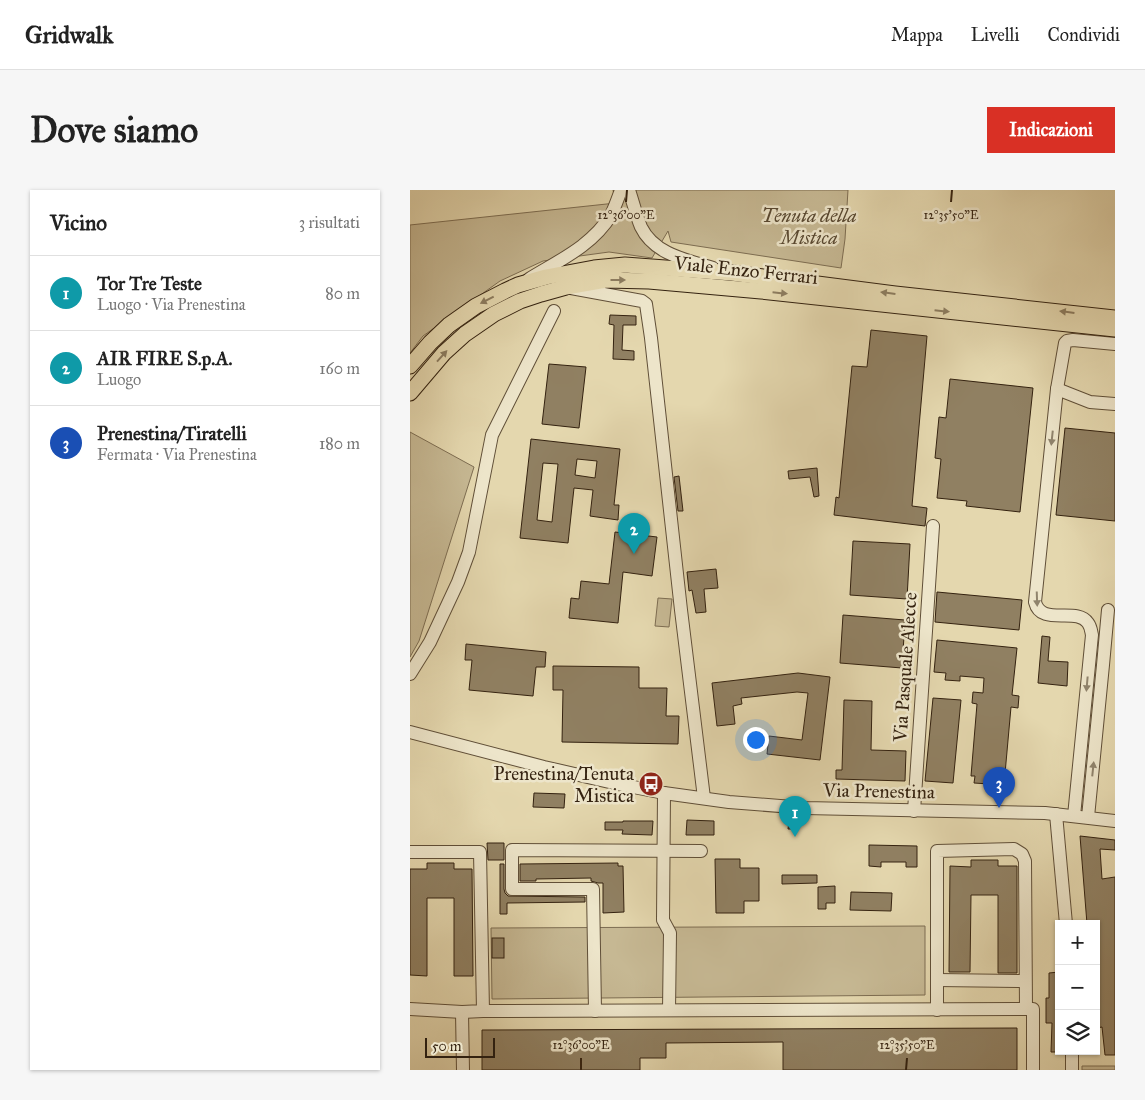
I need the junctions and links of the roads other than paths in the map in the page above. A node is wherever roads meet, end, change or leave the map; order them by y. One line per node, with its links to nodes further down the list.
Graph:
1 (621, 190): 4 (street)
2 (629, 190): 3 (street)
3 (732, 273): 4 (main road, Viale Enzo Ferrari); 7 (main road, Viale Enzo Ferrari, one-way to 3)
4 (518, 285): 10 (main road, Viale Enzo Ferrari, one-way to 10)
5 (566, 287): 8 (main road, Viale Enzo Ferrari, one-way to 8); 12 (main road, Viale Enzo Ferrari, one-way to 5); 22 (street)
6 (554, 311): 19 (street)
7 (1115, 318)
8 (1115, 329)
9 (1115, 344): 11 (street)
10 (410, 366)
11 (1057, 389): 13 (street); 17 (street, one-way to 17)
12 (410, 393)
13 (1115, 404)
14 (933, 526): 23 (street, Via Pasquale Alecce)
15 (1108, 610): 16 (street)
16 (1110, 637): 18 (street)
17 (1090, 652): 18 (street); 25 (street, one-way to 25)
18 (1108, 659): 26 (street, one-way to 18)
19 (410, 674)
20 (410, 732): 21 (street, Via Prenestina)
21 (664, 793): 22 (street, Via Prenestina); 28 (street)
22 (704, 798): 23 (street, Via Prenestina)
23 (914, 811): 24 (street, Via Prenestina)
24 (1056, 814): 25 (street, Via Prenestina); 31 (street)
25 (1074, 816): 26 (street, Via Prenestina)
26 (1088, 817): 27 (street, Via Prenestina)
27 (1115, 821)
28 (664, 850): 29 (street); 35 (street); 39 (street)
29 (701, 850)
30 (410, 852): 38 (street)
31 (1066, 920)
32 (937, 980): 33 (street); 33 (street); 36 (street)
33 (1026, 981): 37 (street)
34 (410, 1009): 40 (street)
35 (669, 1010): 36 (street); 39 (street)
36 (937, 1010): 37 (street)
37 (1026, 1010): 43 (street)
38 (483, 1011): 39 (street); 40 (street)
39 (595, 1011)
40 (462, 1012): 42 (street)
41 (1072, 1055): 44 (street)
42 (463, 1070)
43 (1033, 1070)
44 (1072, 1070)

